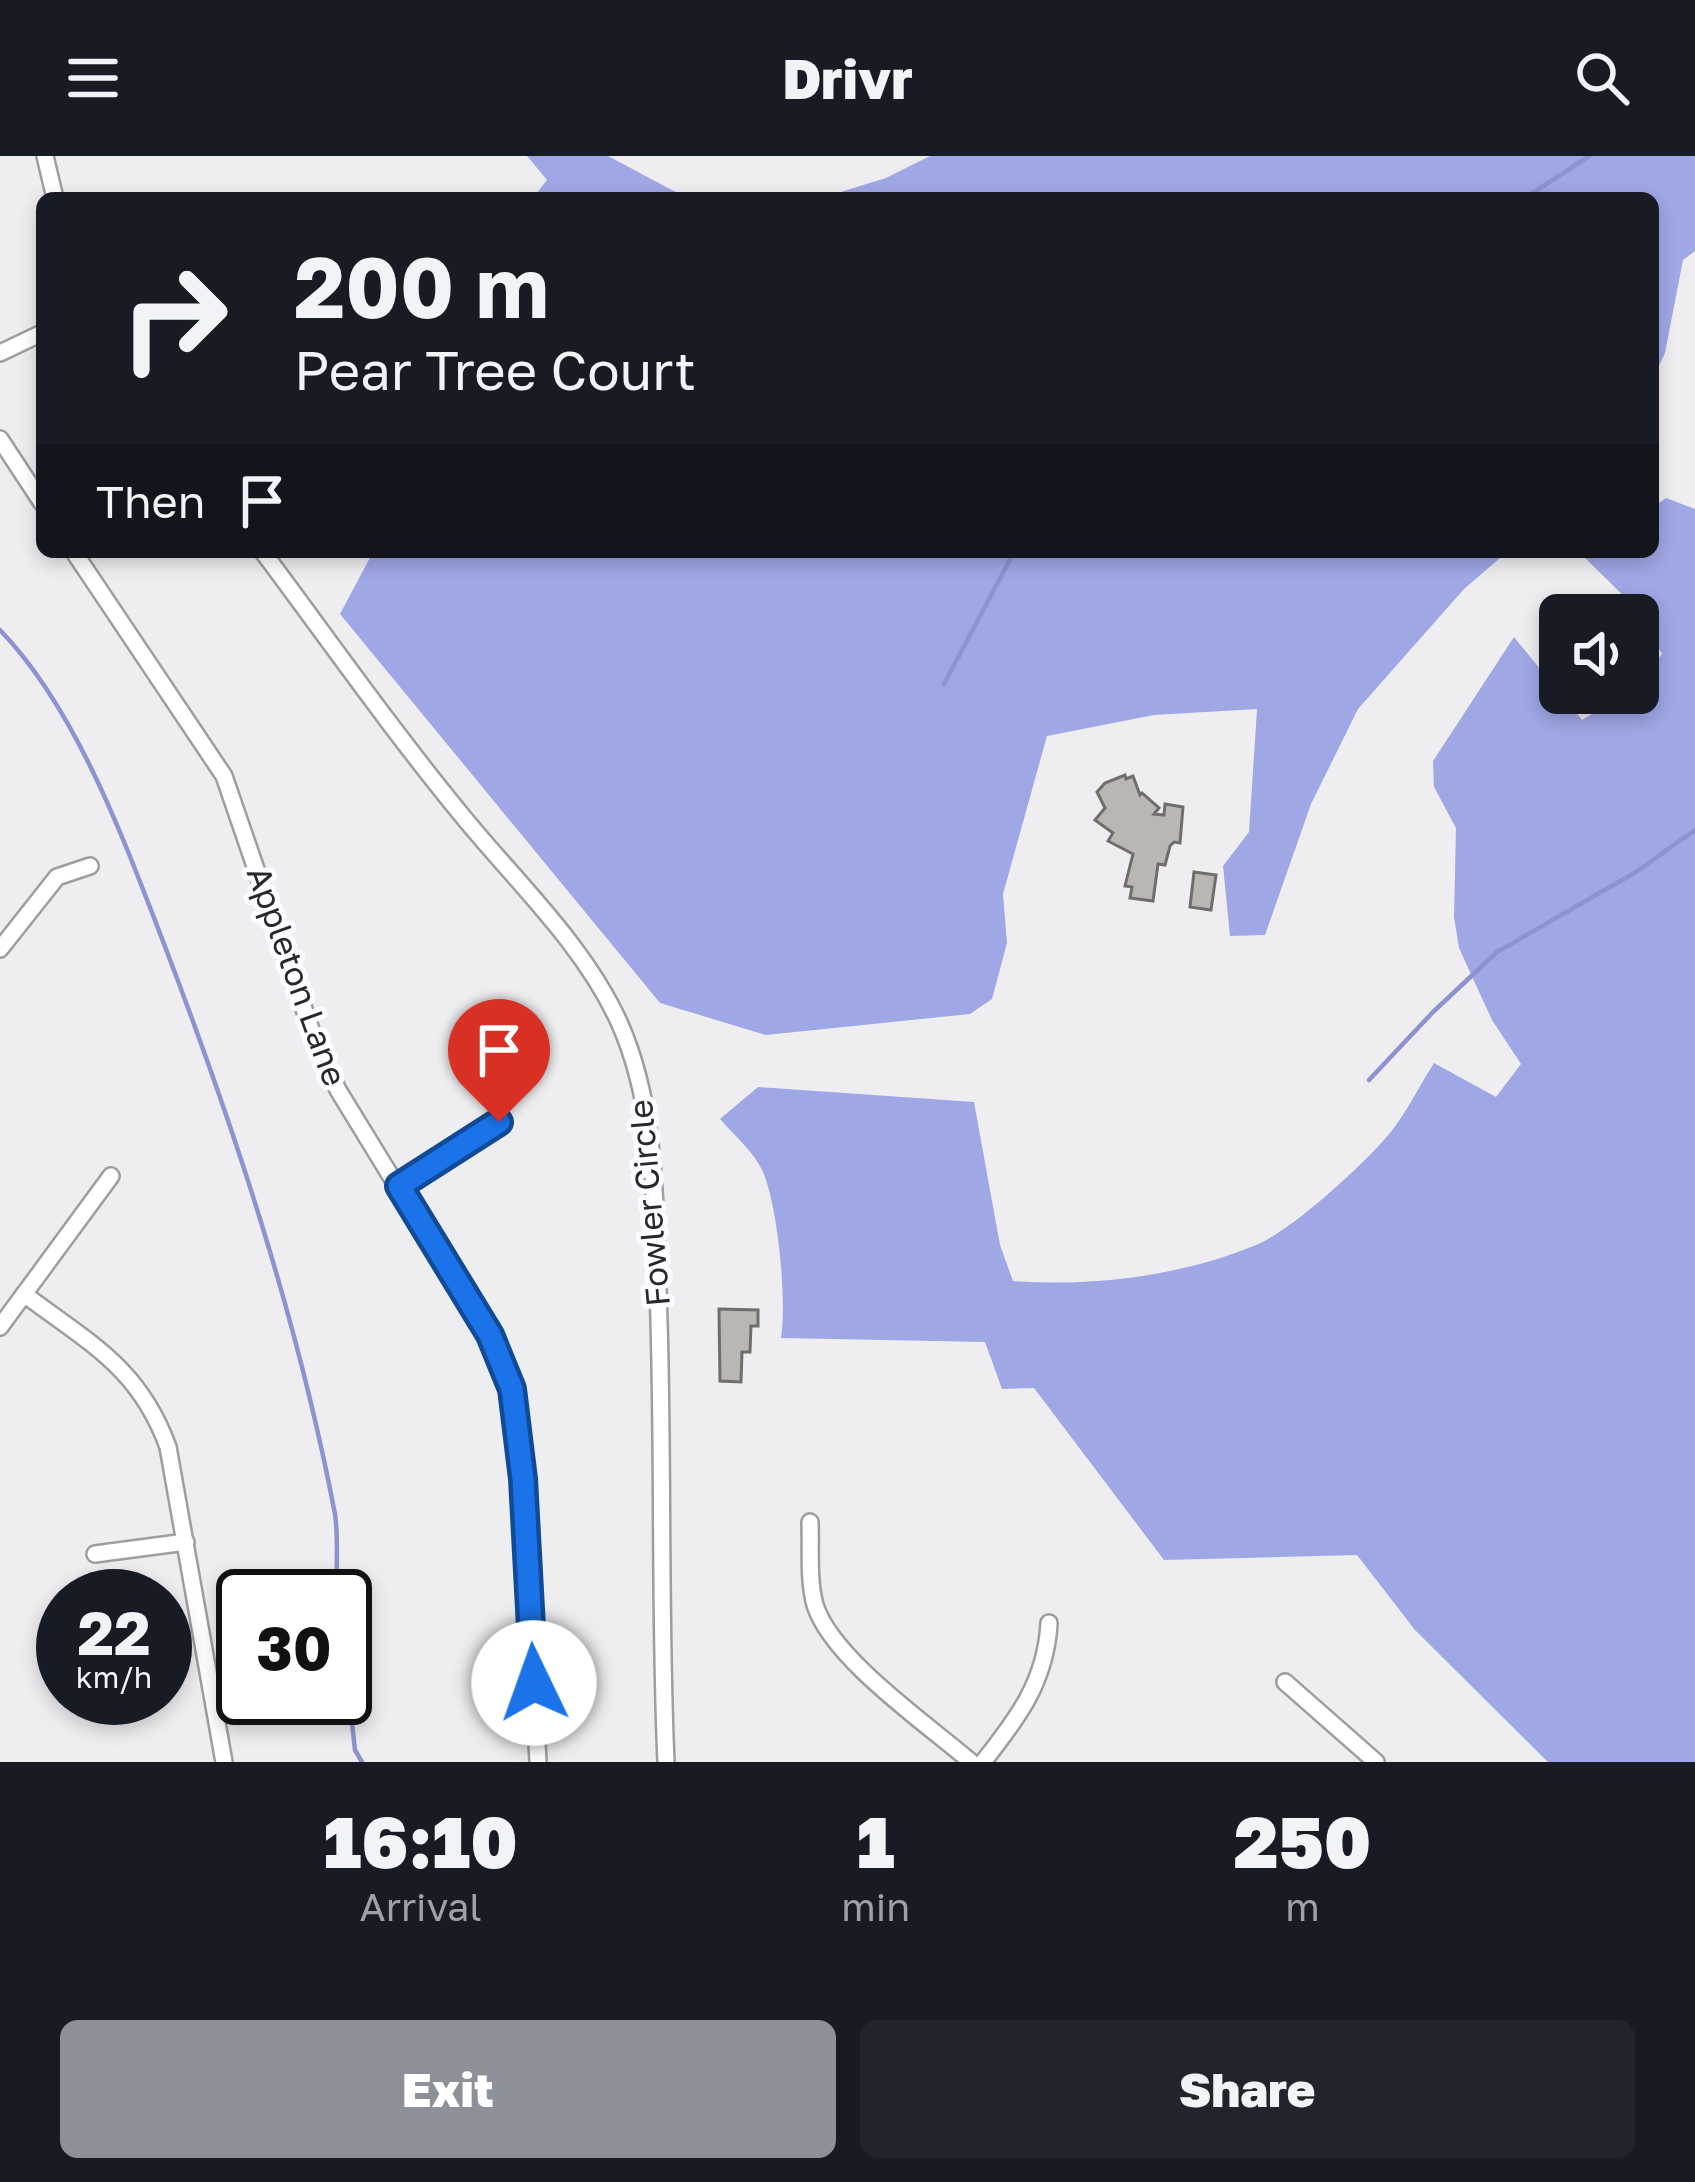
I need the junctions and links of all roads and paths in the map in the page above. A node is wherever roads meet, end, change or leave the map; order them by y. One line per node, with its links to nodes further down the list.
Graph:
1 (45, 156): 2 (street)
2 (54, 192)
3 (36, 336): 4 (street)
4 (0, 353)
5 (0, 439): 6 (street)
6 (36, 494)
7 (78, 558): 13 (street, Appleton Lane)
8 (267, 558): 23 (street, Fowler Circle)
9 (90, 866): 10 (street)
10 (0, 949)
11 (499, 1122): 13 (street)
12 (111, 1177): 14 (street)
13 (399, 1186): 22 (street, Appleton Lane)
14 (24, 1294): 15 (street); 17 (street)
15 (0, 1327)
16 (810, 1522): 24 (street)
17 (186, 1542): 18 (street); 21 (street)
18 (95, 1554)
19 (1049, 1623): 25 (street)
20 (1285, 1682): 26 (street)
21 (224, 1762)
22 (538, 1762)
23 (666, 1762)
24 (971, 1762)
25 (982, 1762)
26 (1376, 1762)

